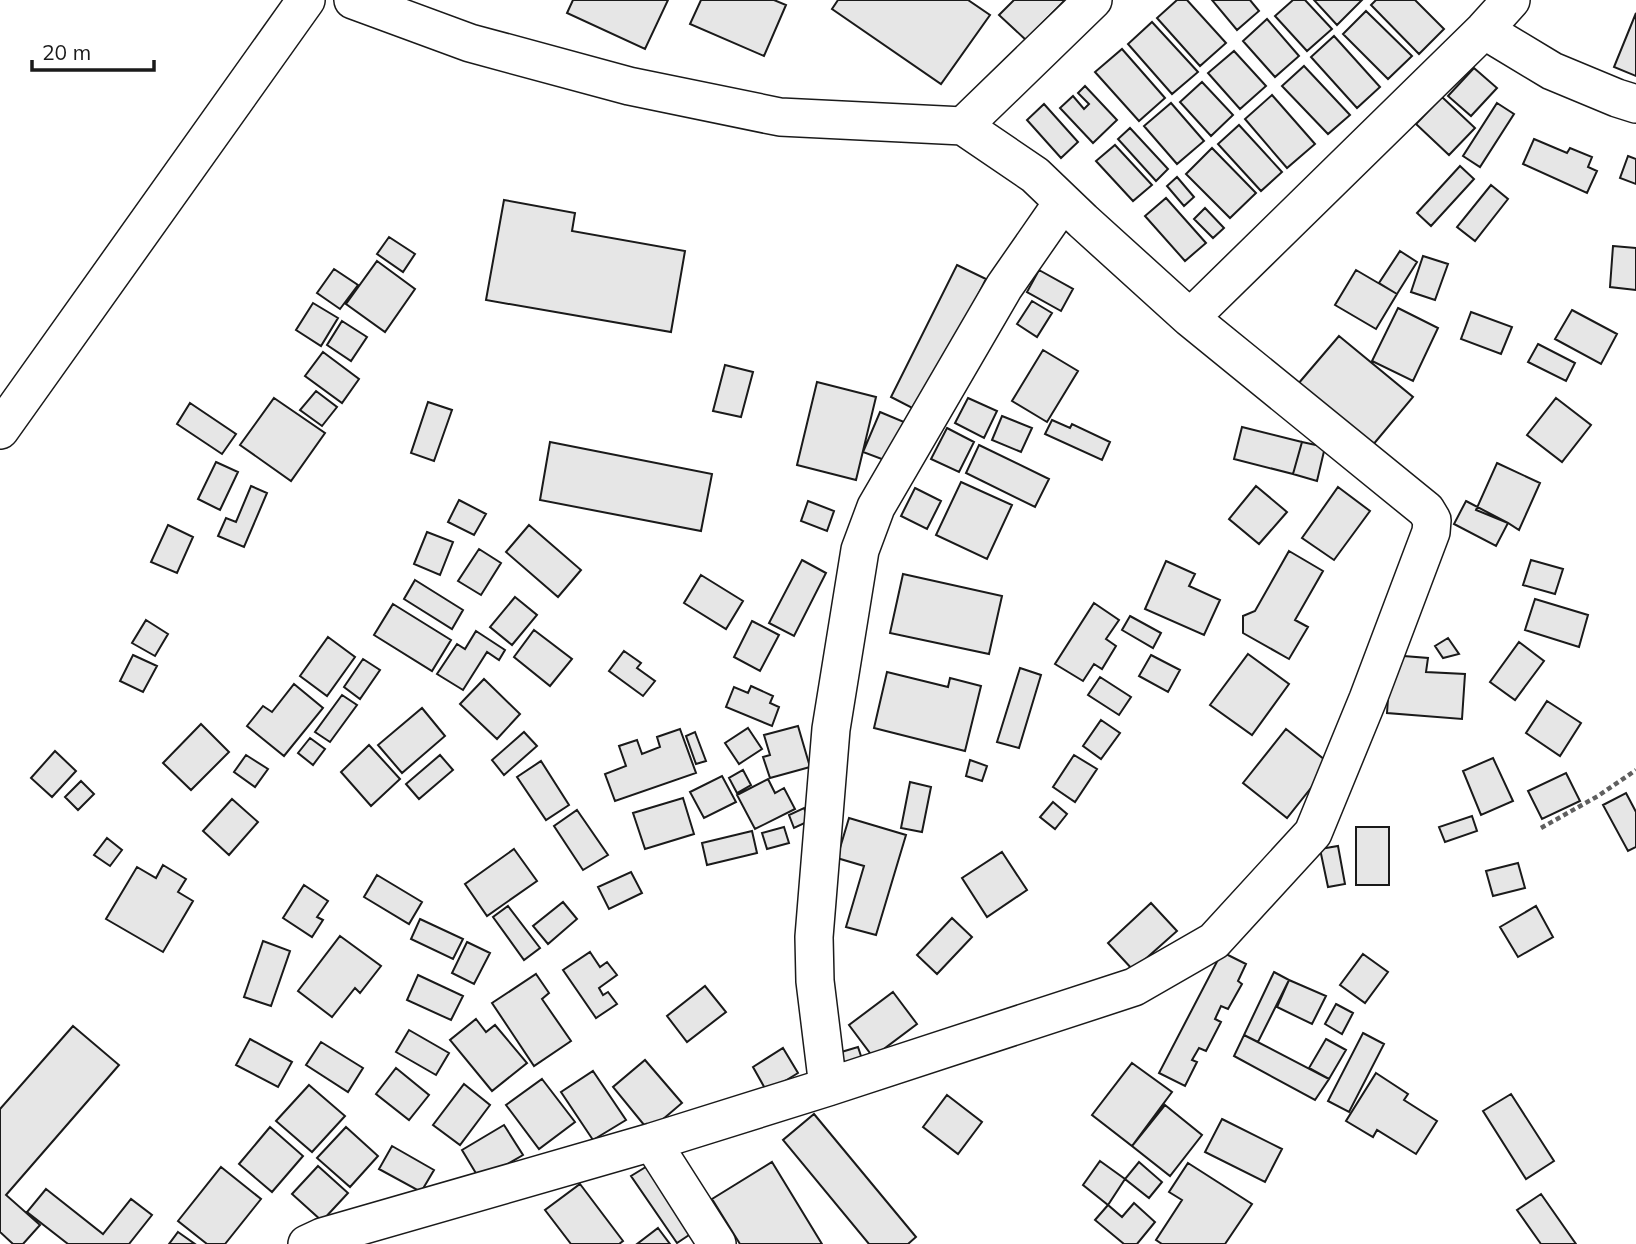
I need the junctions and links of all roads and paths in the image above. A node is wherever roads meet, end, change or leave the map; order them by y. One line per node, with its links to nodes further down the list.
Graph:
1 (306, 0): 10 (street)
2 (353, 0): 7 (street)
3 (1093, 0): 7 (street)
4 (1511, 0): 5 (street)
5 (1484, 30): 6 (street); 9 (street)
6 (1636, 104)
7 (963, 126): 8 (street)
8 (1063, 202): 9 (street); 13 (street)
9 (1190, 318): 13 (street)
10 (0, 430)
11 (1636, 770): 12 (path)
12 (1541, 828)
13 (828, 1087): 14 (street)
14 (652, 1142): 15 (street); 16 (street)
15 (307, 1244)
16 (717, 1244)

